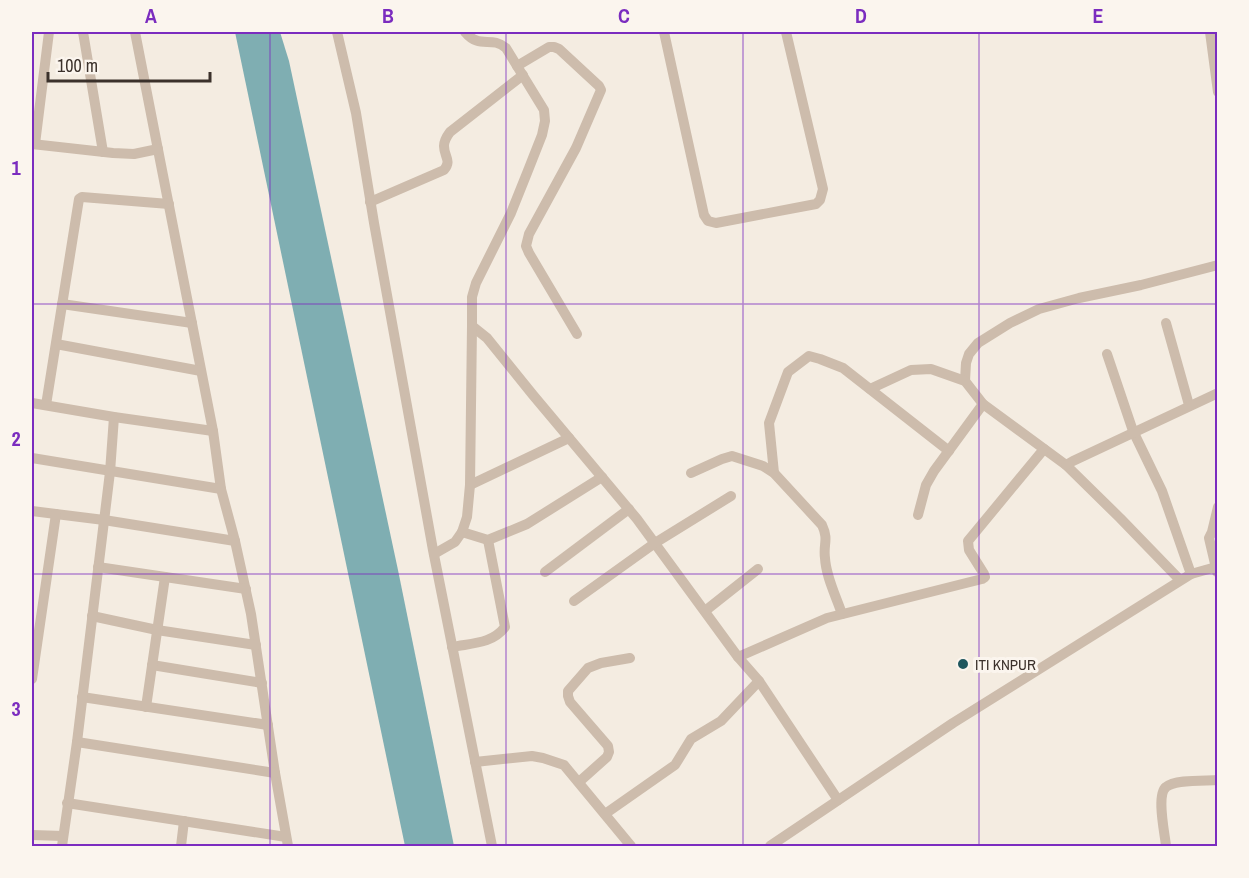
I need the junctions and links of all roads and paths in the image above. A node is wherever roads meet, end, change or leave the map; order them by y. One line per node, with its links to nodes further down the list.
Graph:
1 (49, 32): 11 (street)
2 (83, 32): 13 (street)
3 (135, 32): 12 (street)
4 (337, 32): 14 (street)
5 (465, 32): 9 (street)
6 (664, 32): 7 (street)
7 (786, 32)
8 (1210, 32): 10 (street)
9 (520, 71): 14 (street); 20 (street); 21 (street)
10 (1218, 92)
11 (33, 144): 13 (street)
12 (158, 149): 13 (street); 15 (street)
13 (103, 152)
14 (370, 202): 58 (street)
15 (169, 204): 17 (street); 18 (street)
16 (1218, 265): 25 (street)
17 (62, 304): 18 (street); 22 (street)
18 (192, 323): 24 (street)
19 (1166, 323): 31 (street)
20 (472, 326): 35 (street); 44 (street)
21 (576, 334)
22 (56, 344): 24 (street); 30 (street)
23 (1107, 354): 34 (street)
24 (201, 371): 33 (street)
25 (964, 381): 26 (street); 29 (street)
26 (870, 389): 37 (street); 42 (street)
27 (1218, 393): 31 (street)
28 (32, 403): 30 (street)
29 (983, 404): 36 (street); 37 (street)
30 (46, 405): 32 (street)
31 (1189, 405): 34 (street)
32 (114, 417): 33 (street); 40 (street)
33 (213, 431): 45 (street)
34 (1133, 431): 39 (street); 63 (street)
35 (569, 438): 43 (street); 44 (street)
36 (1044, 449): 39 (street); 69 (street)
37 (949, 451): 51 (street)
38 (32, 458): 40 (street)
39 (1066, 465): 65 (street)
40 (110, 472): 45 (street); 52 (street)
41 (691, 473): 42 (street)
42 (774, 473): 69 (street)
43 (602, 477): 48 (street); 55 (street)
44 (470, 485): 54 (street)
45 (221, 489): 56 (street)
46 (731, 495): 57 (street)
47 (1218, 507): 53 (street)
48 (629, 509): 57 (street); 62 (street)
49 (32, 511): 50 (street)
50 (56, 514): 52 (street); 77 (street)
51 (918, 515)
52 (104, 520): 56 (street); 59 (street)
53 (1215, 530): 61 (street)
54 (462, 532): 55 (street); 58 (street)
55 (488, 540): 73 (street)
56 (235, 541): 66 (street)
57 (655, 543): 67 (street); 68 (street)
58 (434, 554): 73 (street)
59 (98, 567): 64 (street); 70 (street)
60 (758, 569): 68 (street)
61 (1217, 570): 63 (street)
62 (545, 572)
63 (1191, 574): 65 (street)
64 (165, 577): 66 (street); 71 (street)
65 (1180, 580): 88 (street)
66 (246, 589): 72 (street)
67 (574, 601)
68 (705, 611): 74 (street)
69 (842, 614): 74 (street)
70 (92, 615): 71 (street); 80 (street)
71 (157, 630): 72 (street); 76 (street)
72 (256, 645): 79 (street)
73 (452, 647): 84 (street)
74 (738, 657): 78 (street)
75 (630, 658): 87 (street)
76 (152, 665): 79 (street); 81 (street)
77 (32, 679)
78 (759, 681): 88 (street); 90 (street)
79 (261, 683): 82 (street)
80 (82, 697): 81 (street); 83 (street)
81 (146, 707): 82 (street)
82 (268, 725): 85 (street)
83 (77, 742): 85 (street); 89 (street)
84 (475, 762): 87 (street); 96 (street)
85 (275, 773): 94 (street)
86 (1218, 780): 99 (street)
87 (579, 782): 90 (street)
88 (838, 800): 98 (street)
89 (67, 803): 91 (street); 93 (street)
90 (605, 814): 97 (street)
91 (184, 821): 94 (street); 95 (street)
92 (32, 835): 93 (street)
93 (63, 841)
94 (287, 842)
95 (181, 846)
96 (492, 846)
97 (631, 846)
98 (770, 846)
99 (1166, 846)

